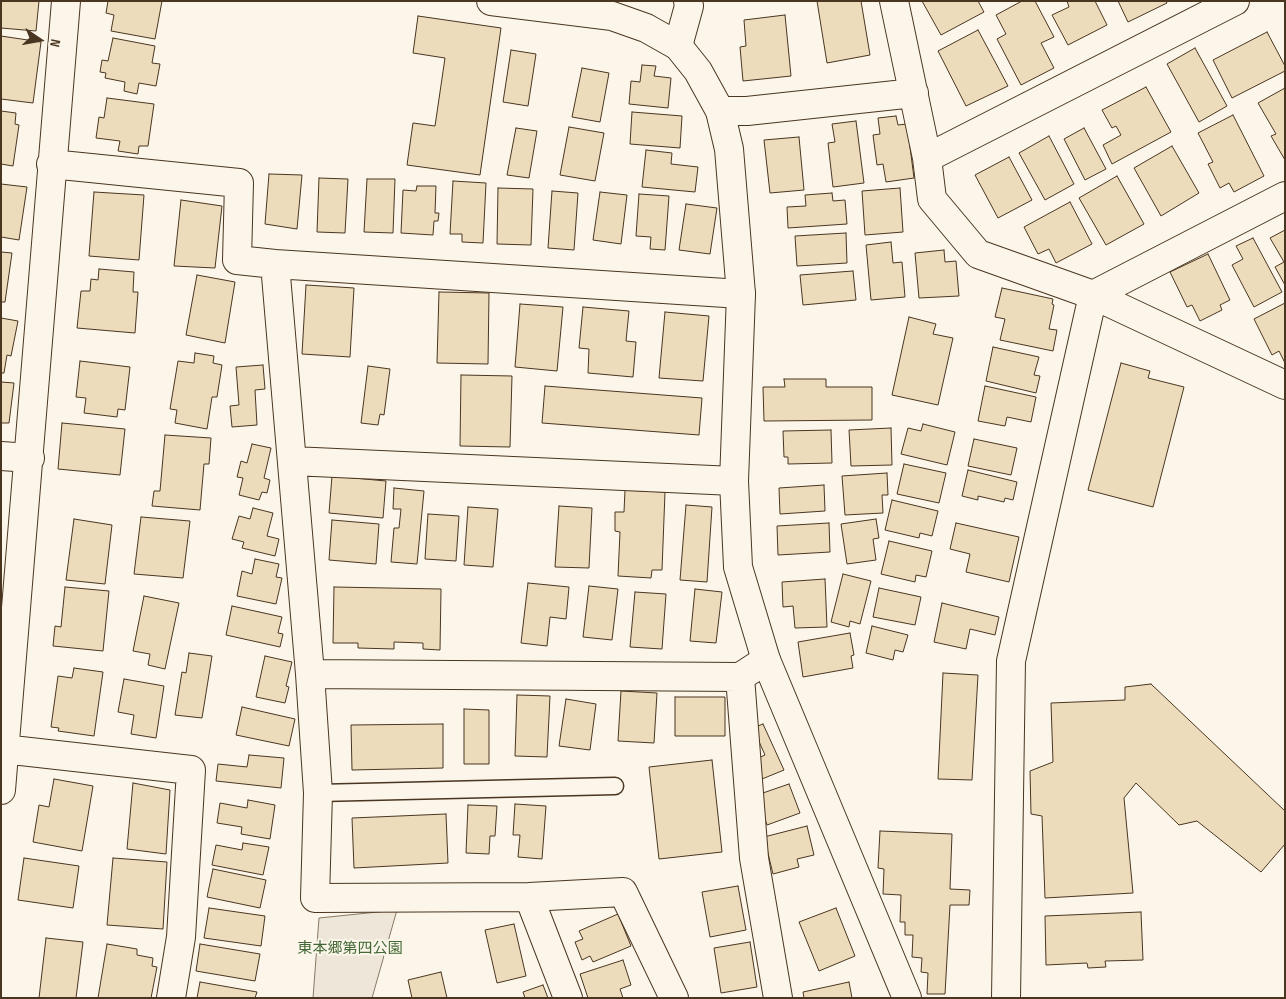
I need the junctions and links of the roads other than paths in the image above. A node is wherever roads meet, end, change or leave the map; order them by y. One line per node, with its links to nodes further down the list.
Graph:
1 (66, 1): 10 (street)
2 (491, 1): 6 (street)
3 (688, 1): 6 (street)
4 (894, 1): 7 (street)
5 (1236, 1): 9 (street)
6 (678, 46): 8 (street)
7 (914, 93): 8 (street); 9 (street)
8 (720, 112): 13 (street)
9 (927, 158): 14 (street)
10 (51, 164): 12 (street); 17 (street)
11 (1285, 196): 14 (street)
12 (275, 264): 13 (street); 18 (street)
13 (740, 294): 19 (street)
14 (1094, 294): 15 (street); 33 (street)
15 (1285, 385)
16 (1, 456): 17 (street)
17 (30, 458): 23 (street)
18 (292, 461): 19 (street); 21 (street)
19 (734, 481): 20 (street)
20 (766, 660): 22 (street); 32 (street)
21 (310, 674): 22 (street); 26 (street)
22 (740, 677): 31 (street)
23 (3, 749): 25 (street); 28 (street)
24 (615, 786): 26 (lane)
25 (1, 790)
26 (318, 793): 27 (street)
27 (529, 897): 29 (street); 30 (street)
28 (171, 998)
29 (568, 998)
30 (674, 998)
31 (778, 998)
32 (907, 998)
33 (1006, 998)

